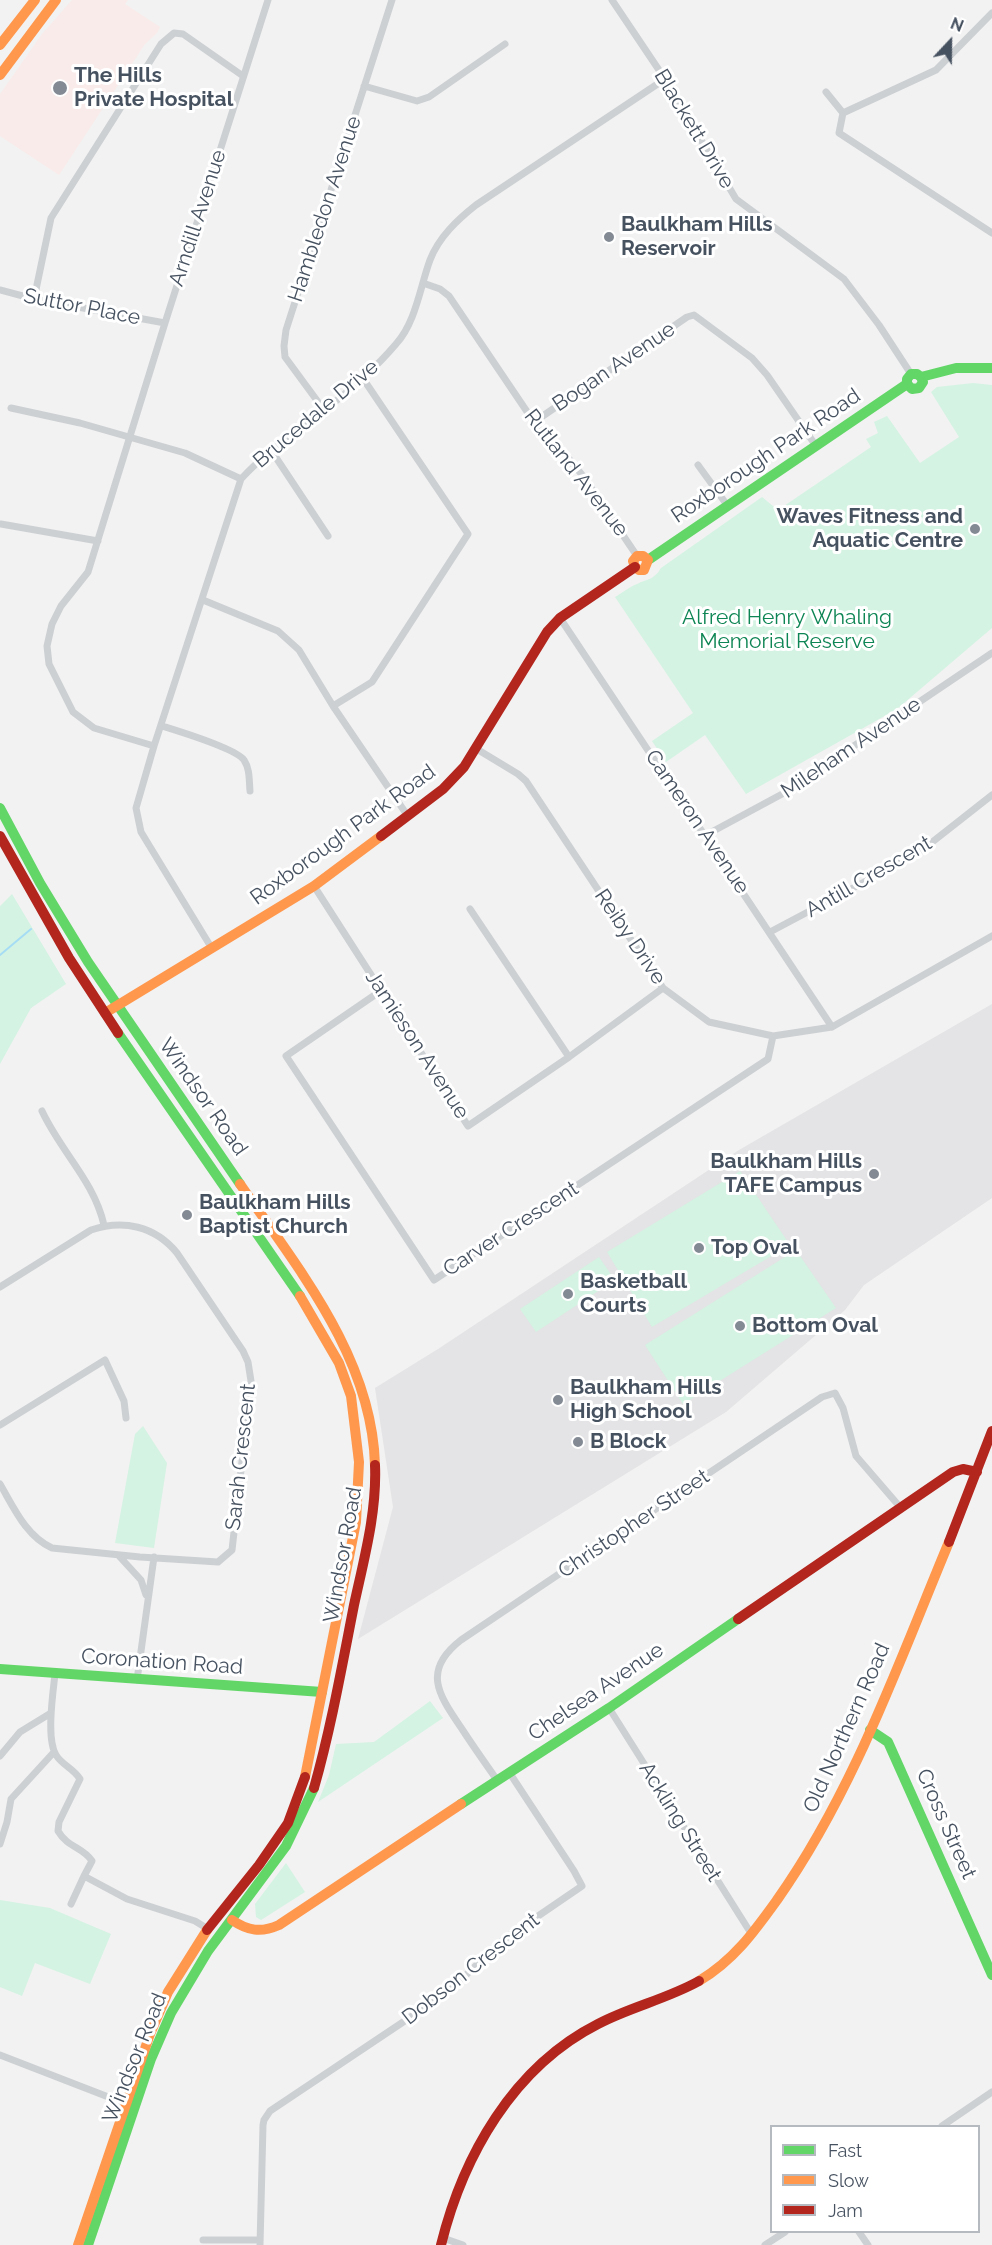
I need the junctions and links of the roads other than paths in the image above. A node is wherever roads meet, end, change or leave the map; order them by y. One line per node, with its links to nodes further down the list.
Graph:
1 (35, 0): 8 (main road)
2 (56, 0): 9 (main road)
3 (268, 0): 10 (street, Arndill Avenue)
4 (392, 0): 12 (street, Hambledon Avenue)
5 (612, 0): 11 (street, Blackett Drive)
6 (992, 13): 14 (street)
7 (505, 44): 12 (street)
8 (0, 45)
9 (0, 75)
10 (243, 76): 18 (street); 19 (street, Arndill Avenue)
11 (665, 79): 16 (street, Brucedale Drive); 22 (street, Blackett Drive)
12 (364, 86): 24 (street, Hambledon Avenue)
13 (826, 92): 14 (street)
14 (843, 113): 15 (street)
15 (992, 233)
16 (423, 283): 21 (street, Brucedale Drive); 25 (street, Rutland Avenue)
17 (0, 290): 18 (street, Suttor Place)
18 (34, 299): 19 (street, Suttor Place)
19 (165, 323): 26 (street, Arndill Avenue)
20 (992, 368): 22 (main road, Roxborough Park Road)
21 (362, 377): 24 (street, Brucedale Drive); 39 (street)
22 (913, 378): 27 (main road, Roxborough Park Road)
23 (11, 408): 26 (street)
24 (324, 410): 28 (street, Brucedale Drive)
25 (534, 422): 27 (street, Bogan Avenue); 35 (street, Rutland Avenue)
26 (130, 436): 30 (street); 34 (street, Arndill Avenue)
27 (816, 446): 31 (main road, Roxborough Park Road)
28 (271, 450): 30 (street, Brucedale Drive); 33 (street)
29 (698, 465): 31 (street)
30 (241, 479): 36 (street, Brucedale Drive)
31 (728, 505): 35 (main road, Roxborough Park Road)
32 (1, 524): 34 (street)
33 (328, 536)
34 (98, 541): 41 (street, Arndill Avenue)
35 (640, 561): 37 (main road, Roxborough Park Road)
36 (203, 600): 39 (street); 40 (street, Brucedale Drive)
37 (560, 618): 42 (main road, Roxborough Park Road); 48 (street, Cameron Avenue)
38 (992, 653): 48 (street, Mileham Avenue)
39 (333, 706): 46 (street)
40 (162, 726): 41 (street, Brucedale Drive); 43 (street)
41 (154, 746): 53 (street, Brucedale Drive)
42 (475, 748): 46 (main road, Roxborough Park Road); 54 (street, Reiby Drive)
43 (250, 791)
44 (992, 795): 51 (street, Antill Crescent)
45 (0, 808): 56 (main road, Windsor Road)
46 (407, 815): 49 (main road, Roxborough Park Road)
47 (0, 836): 57 (main road, Windsor Road)
48 (706, 836): 51 (street, Cameron Avenue)
49 (314, 886): 53 (main road, Roxborough Park Road); 55 (street, Jamieson Avenue)
50 (470, 909): 60 (street)
51 (771, 932): 58 (street, Cameron Avenue)
52 (992, 936): 58 (street, Reiby Drive)
53 (211, 947): 56 (main road, Roxborough Park Road)
54 (663, 988): 59 (street, Reiby Drive); 60 (street, Jamieson Avenue)
55 (382, 990): 59 (street, Carver Crescent); 60 (street, Jamieson Avenue)
56 (117, 1006): 57 (main road, Roxborough Park Road); 77 (main road, Windsor Road)
57 (105, 1013): 76 (main road, Windsor Road)
58 (832, 1027): 59 (street, Reiby Drive)
59 (773, 1035)
60 (569, 1057)
61 (42, 1111): 62 (street)
62 (104, 1226): 63 (street, Sarah Crescent); 71 (street, Sarah Crescent)
63 (0, 1287)
64 (126, 1418): 65 (street)
65 (0, 1425)
66 (992, 1431): 67 (main road, Old Northern Road)
67 (977, 1472): 69 (main road, Chelsea Avenue); 80 (main road, Old Northern Road)
68 (0, 1484): 70 (street, Sarah Crescent)
69 (900, 1507): 78 (main road, Chelsea Avenue); 84 (street, Christopher Street)
70 (118, 1555): 71 (street, Sarah Crescent); 72 (street)
71 (154, 1557): 72 (street)
72 (147, 1597): 75 (street)
73 (0, 1670): 74 (main road, Coronation Road)
74 (55, 1674): 75 (main road, Coronation Road); 79 (street)
75 (137, 1680): 76 (main road, Coronation Road)
76 (322, 1692): 77 (main road, Coronation Road); 88 (main road, Windsor Road)
77 (336, 1694): 89 (main road, Windsor Road)
78 (609, 1708): 83 (main road, Chelsea Avenue); 91 (street, Ackling Street)
79 (51, 1713): 81 (street); 82 (street)
80 (870, 1730): 91 (main road, Old Northern Road); 92 (main road, Cross Street)
81 (54, 1752): 85 (street); 86 (street)
82 (0, 1756)
83 (509, 1772): 84 (main road, Chelsea Avenue); 100 (street, Dobson Crescent)
84 (497, 1780): 89 (main road, Chelsea Avenue)
85 (0, 1844)
86 (84, 1876): 87 (street); 90 (street)
87 (70, 1904)
88 (222, 1912): 89 (main road, Chelsea Avenue); 90 (main road, Windsor Road)
89 (232, 1920): 95 (main road, Windsor Road)
90 (208, 1929): 95 (main road, Windsor Road)
91 (752, 1935): 99 (main road, Old Northern Road)
92 (992, 1975)
93 (0, 2055): 95 (street)
94 (992, 2092): 96 (street)
95 (130, 2106): 101 (main road, Windsor Road); 102 (main road, Windsor Road)
96 (945, 2125)
97 (783, 2233): 104 (street)
98 (203, 2240): 100 (street)
99 (442, 2241): 103 (street)
100 (260, 2242)
101 (78, 2245)
102 (88, 2245)
103 (463, 2245)
104 (765, 2245)

